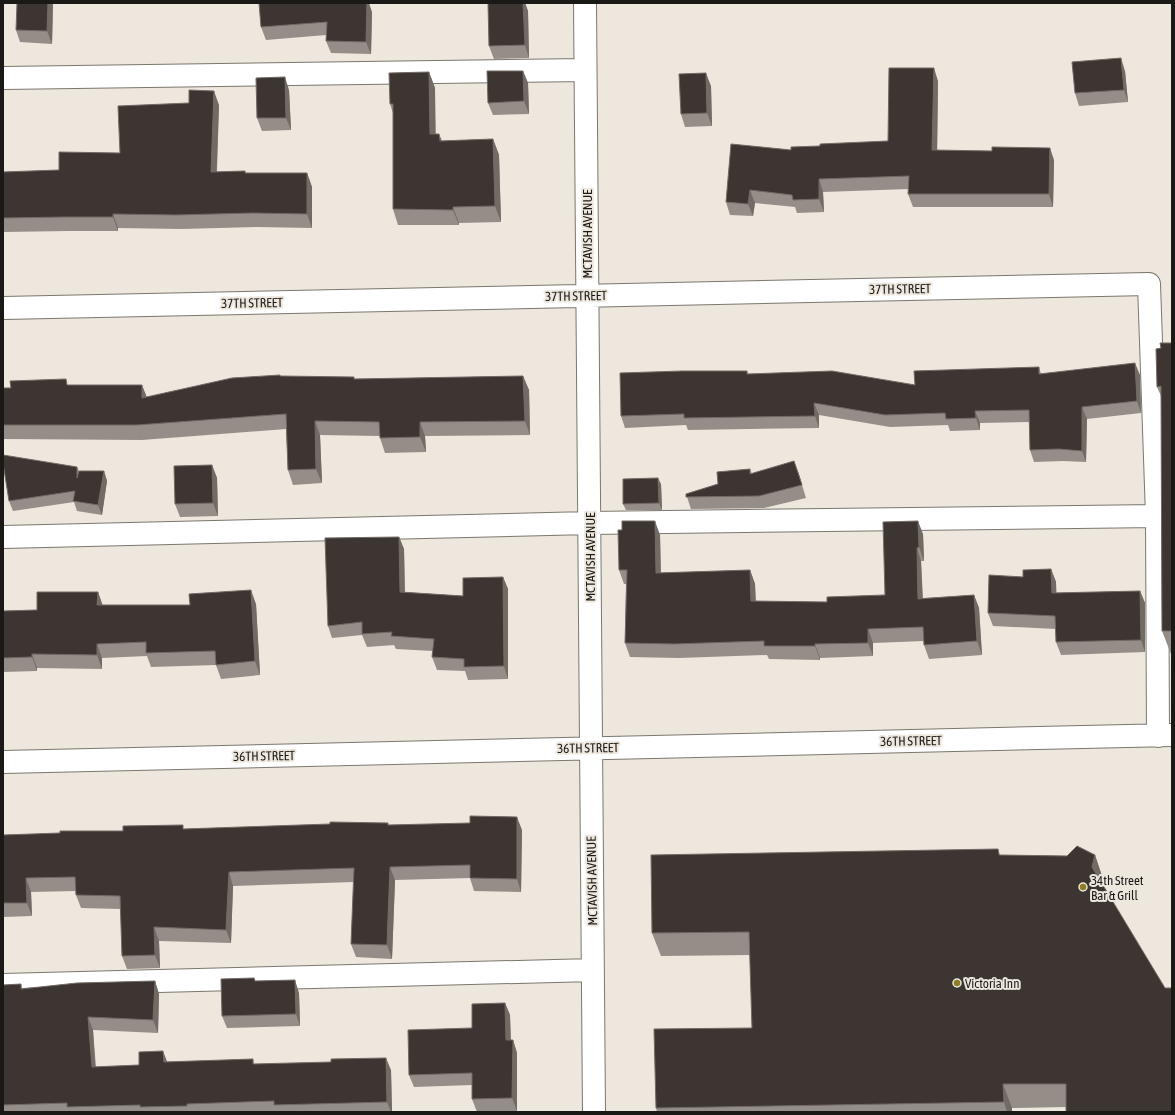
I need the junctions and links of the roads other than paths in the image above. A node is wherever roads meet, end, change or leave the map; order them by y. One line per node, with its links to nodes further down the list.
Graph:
1 (585, 3): 2 (street, MCTAVISH AVENUE)
2 (585, 70): 3 (street); 4 (street, MCTAVISH AVENUE)
3 (3, 78)
4 (587, 296): 5 (street, 37TH STREET); 6 (street, 37TH STREET); 7 (street, MCTAVISH AVENUE)
5 (3, 308)
6 (1157, 516): 7 (street); 9 (street)
7 (589, 523): 8 (street); 10 (street, MCTAVISH AVENUE)
8 (3, 536)
9 (1165, 735): 10 (street, 36TH STREET)
10 (591, 748): 11 (street, 36TH STREET); 12 (street, MCTAVISH AVENUE)
11 (3, 762)
12 (593, 970): 13 (street); 14 (street, MCTAVISH AVENUE)
13 (3, 985)
14 (594, 1112)

